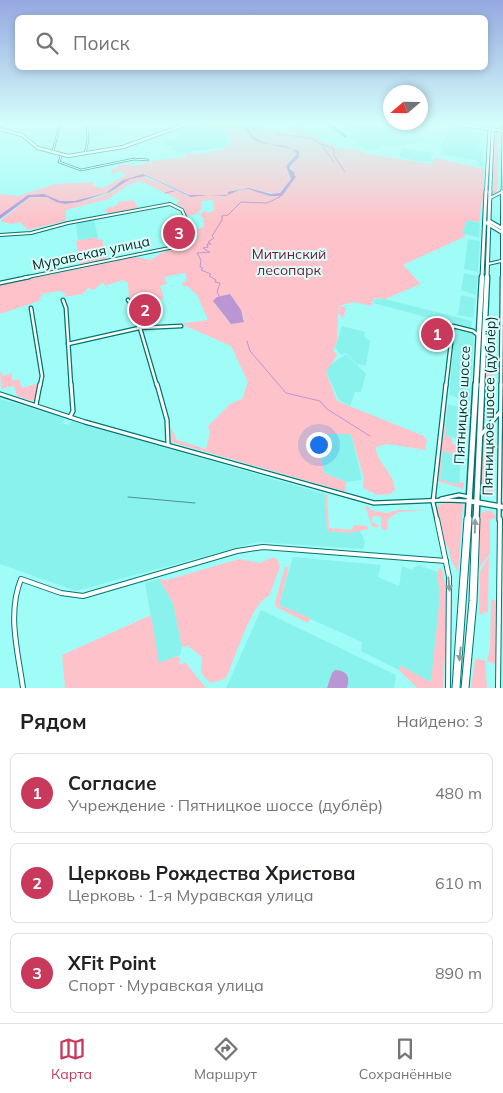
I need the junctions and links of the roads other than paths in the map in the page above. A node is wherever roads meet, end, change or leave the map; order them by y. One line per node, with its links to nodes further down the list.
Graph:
1 (61, 156): 5 (street)
2 (490, 156): 10 (main road, Пятницкое шоссе)
3 (491, 156): 8 (main road, Пятницкое шоссе)
4 (503, 156): 6 (street, Пятницкое шоссе (дублёр))
5 (148, 160)
6 (503, 176): 7 (street, Пятницкое шоссе (дублёр))
7 (502, 192): 8 (street); 9 (street, Пятницкое шоссе (дублёр))
8 (490, 198): 10 (main road, Пятницкое шоссе)
9 (502, 204): 11 (street, Пятницкое шоссе (дублёр))
10 (487, 224): 11 (main road); 12 (main road, Пятницкое шоссе); 22 (main road, Пятницкое шоссе)
11 (502, 231): 12 (main road); 14 (street, Пятницкое шоссе (дублёр))
12 (488, 234): 15 (main road, Пятницкое шоссе)
13 (0, 235): 16 (street, Муравская улица)
14 (501, 261): 15 (street); 26 (street, Пятницкое шоссе (дублёр))
15 (487, 265): 28 (main road, Пятницкое шоссе)
16 (0, 283)
17 (63, 300): 23 (street)
18 (128, 300): 21 (street)
19 (31, 308): 25 (street)
20 (180, 326): 21 (street)
21 (140, 328): 23 (street); 29 (street)
22 (477, 331): 30 (main road, Пятницкое шоссе); 31 (street, Пятницкое шоссе (дублёр))
23 (68, 344): 27 (street)
24 (1, 394): 25 (street)
25 (36, 405): 27 (street)
26 (500, 412): 28 (street); 32 (street, Пятницкое шоссе (дублёр))
27 (70, 417): 29 (street)
28 (479, 439): 30 (main road, Пятницкое шоссе)
29 (168, 444): 31 (street)
30 (471, 500): 31 (street); 32 (main road); 37 (main road, Пятницкое шоссе, one-way to 37); 38 (main road, Пятницкое шоссе, one-way to 30)
31 (433, 502): 34 (street, Пятницкое шоссе (дублёр))
32 (501, 507): 33 (street, Пятницкое шоссе (дублёр))
33 (501, 552): 39 (street, Пятницкое шоссе (дублёр))
34 (446, 561): 35 (street); 36 (street, Пятницкое шоссе (дублёр), one-way to 36)
35 (23, 688)
36 (448, 688)
37 (456, 688)
38 (465, 688)
39 (498, 688)

